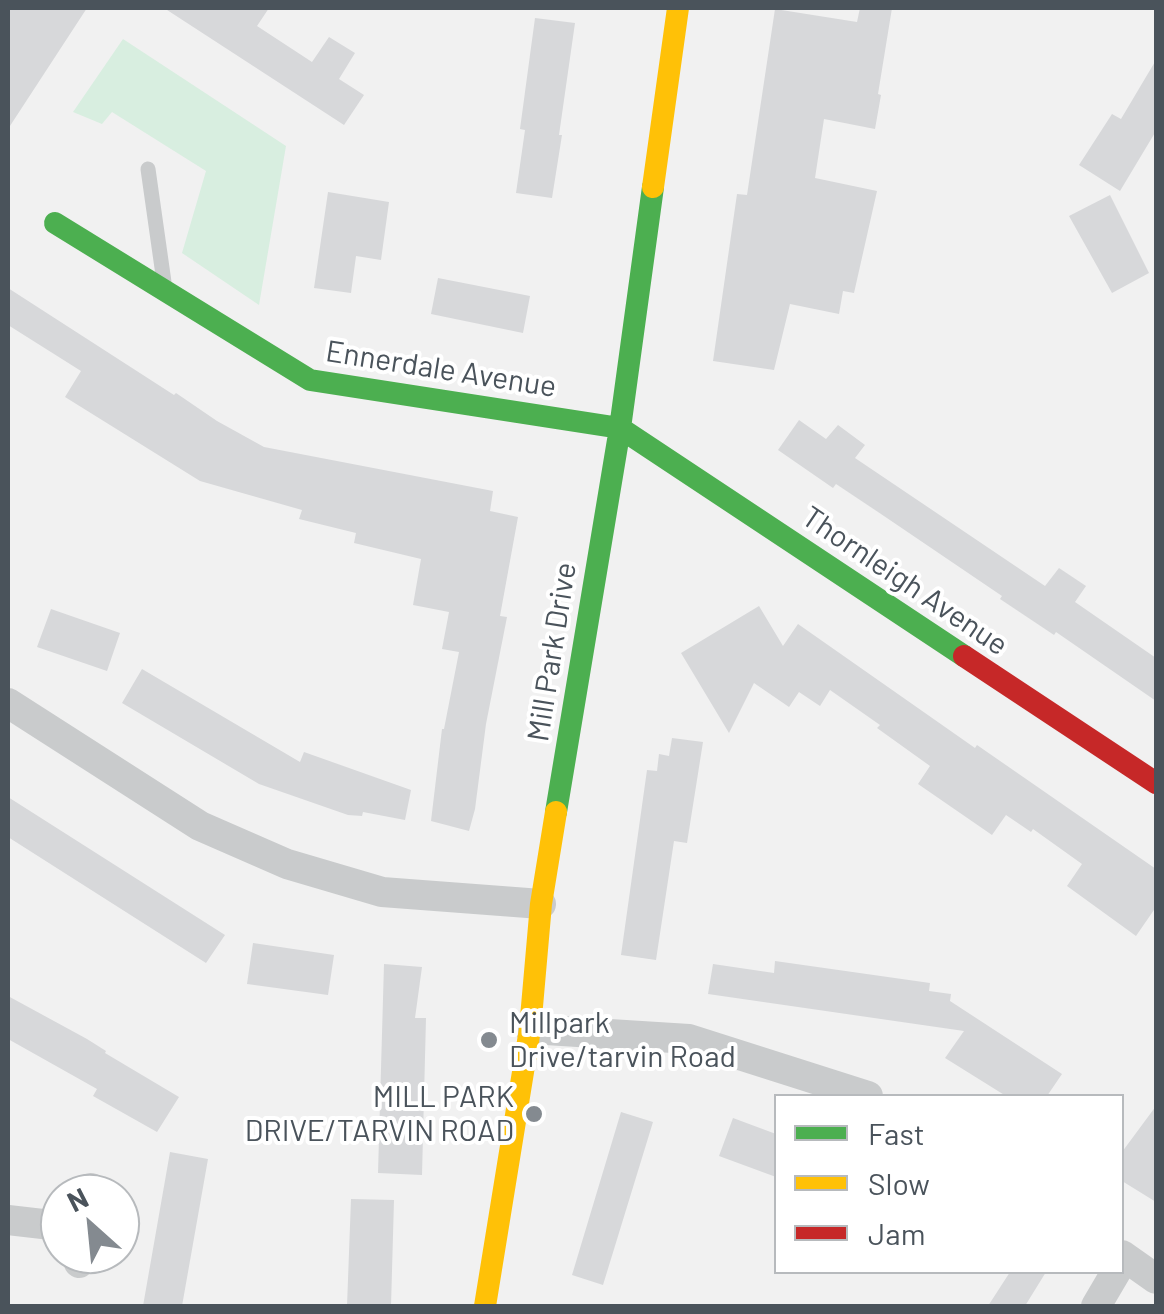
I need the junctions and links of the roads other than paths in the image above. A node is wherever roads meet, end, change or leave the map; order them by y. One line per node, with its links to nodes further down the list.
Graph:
1 (678, 8): 5 (street, Mill Park Drive)
2 (148, 169): 4 (lane)
3 (55, 223): 4 (street, Ennerdale Avenue)
4 (166, 291): 5 (street, Ennerdale Avenue)
5 (620, 428): 7 (street, Thornleigh Avenue); 8 (street, Mill Park Drive)
6 (8, 703): 8 (street)
7 (1156, 783)
8 (541, 904): 9 (street, Mill Park Drive)
9 (530, 1029): 10 (street); 16 (street, Mill Park Drive)
10 (862, 1094)
11 (8, 1220): 12 (street)
12 (40, 1224)
13 (1124, 1262): 15 (street)
14 (1114, 1274): 17 (street)
15 (1156, 1278)
16 (485, 1306)
17 (1096, 1306)

